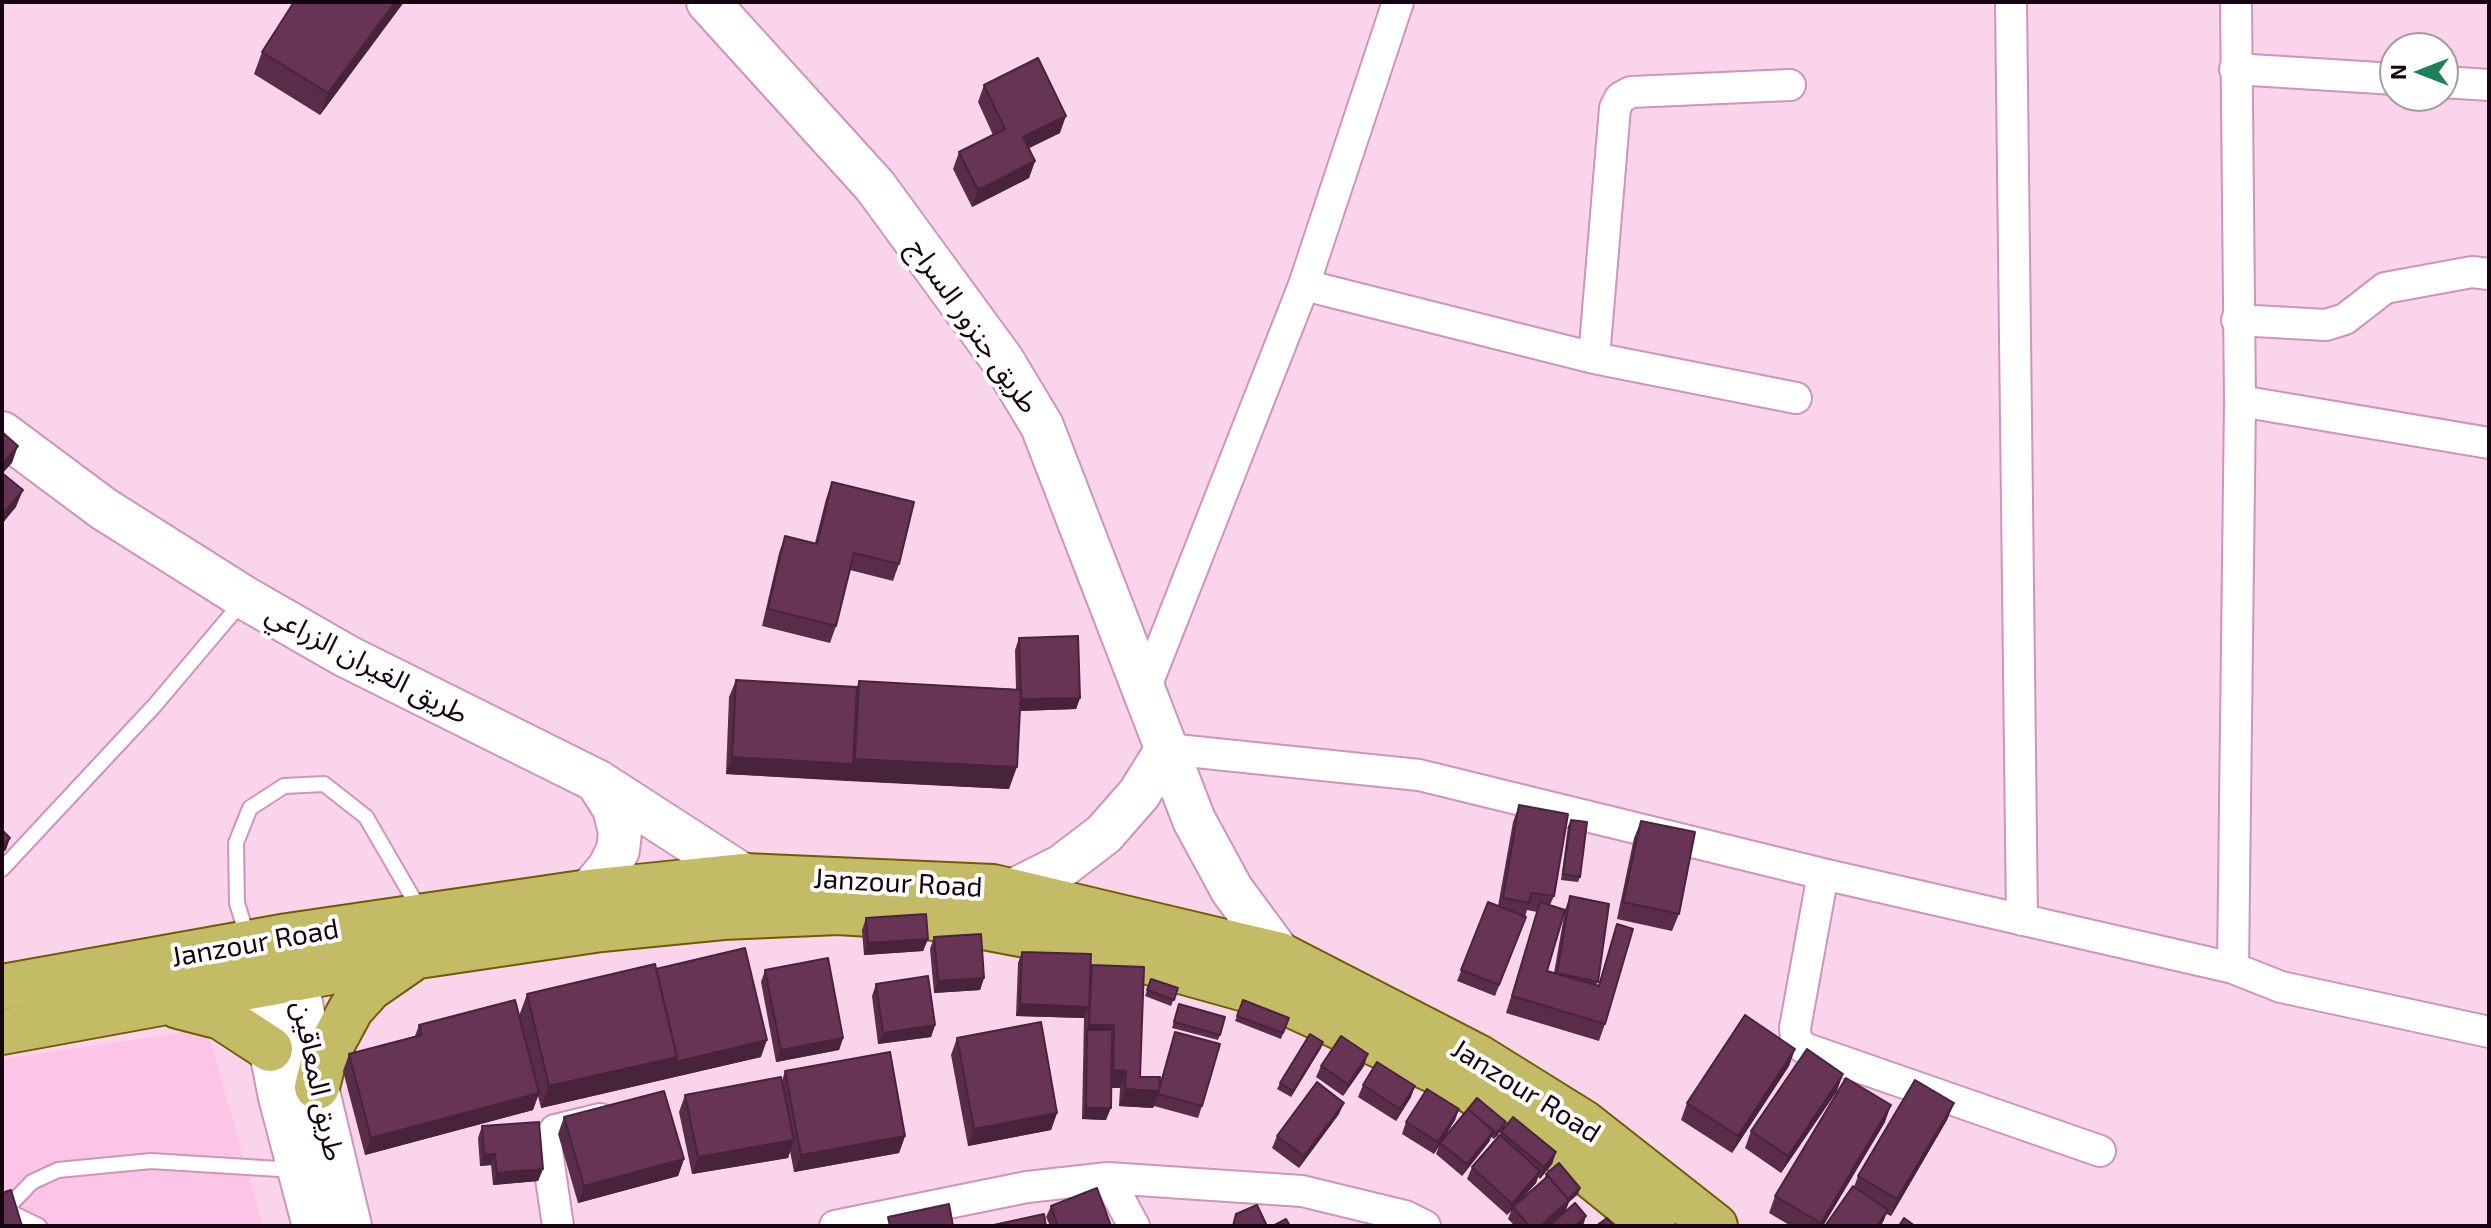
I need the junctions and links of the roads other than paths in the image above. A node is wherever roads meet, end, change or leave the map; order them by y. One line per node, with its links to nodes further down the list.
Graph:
1 (708, 2): 19 (street, طريق جنزور السراج)
2 (1398, 2): 11 (street)
3 (2011, 2): 27 (street)
4 (2236, 2): 5 (street)
5 (2235, 69): 6 (street); 12 (street)
6 (2379, 78)
7 (2459, 83): 9 (street)
8 (1790, 85): 13 (street)
9 (2489, 85)
10 (2489, 274): 12 (street)
11 (1304, 285): 13 (street); 19 (street)
12 (2237, 320): 15 (street)
13 (1594, 358): 14 (street)
14 (1796, 398)
15 (2240, 401): 17 (street); 31 (street)
16 (2, 433): 18 (street, طريق الغيران الزراعي)
17 (2489, 443)
18 (245, 598): 21 (street, طريق الغيران الزراعي); 22 (lane)
19 (1145, 689): 20 (street, طريق جنزور السراج)
20 (1167, 749): 23 (street); 25 (street); 30 (street, طريق جنزور السراج)
21 (597, 781): 24 (street, طريق الغيران الزراعي); 26 (street)
22 (2, 869)
23 (1823, 874): 27 (street); 40 (street)
24 (744, 876): 25 (main road, Janzour Road); 26 (main road, Janzour Road)
25 (1014, 890): 30 (main road, Janzour Road)
26 (589, 892): 28 (main road, Janzour Road)
27 (2022, 920): 31 (street)
28 (421, 936): 29 (main road, Janzour Road); 29 (lane); 32 (main road, Janzour Road); 38 (main road); 44 (main road, Janzour Road)
29 (269, 939): 32 (street, طريق المعاقين); 33 (main road, Janzour Road)
30 (1280, 955): 52 (main road, Janzour Road)
31 (2233, 968): 36 (street)
32 (277, 983): 34 (main road, Janzour Road); 37 (street, طريق المعاقين); 38 (street, طريق المعاقين)
33 (2, 987)
34 (163, 1004): 35 (main road, Janzour Road); 37 (main road)
35 (2, 1032)
36 (2489, 1032)
37 (270, 1049): 41 (street, طريق المعاقين)
38 (317, 1087): 47 (street, طريق المعاقين)
39 (627, 1114): 48 (street)
40 (2100, 1151)
41 (299, 1170): 43 (lane); 46 (street, طريق المعاقين)
42 (1108, 1178): 49 (street); 50 (street); 51 (street)
43 (4, 1209): 45 (lane)
44 (1641, 1219)
45 (39, 1226)
46 (314, 1226)
47 (350, 1226)
48 (558, 1226)
49 (835, 1226)
50 (1134, 1226)
51 (1425, 1226)
52 (1715, 1226)

